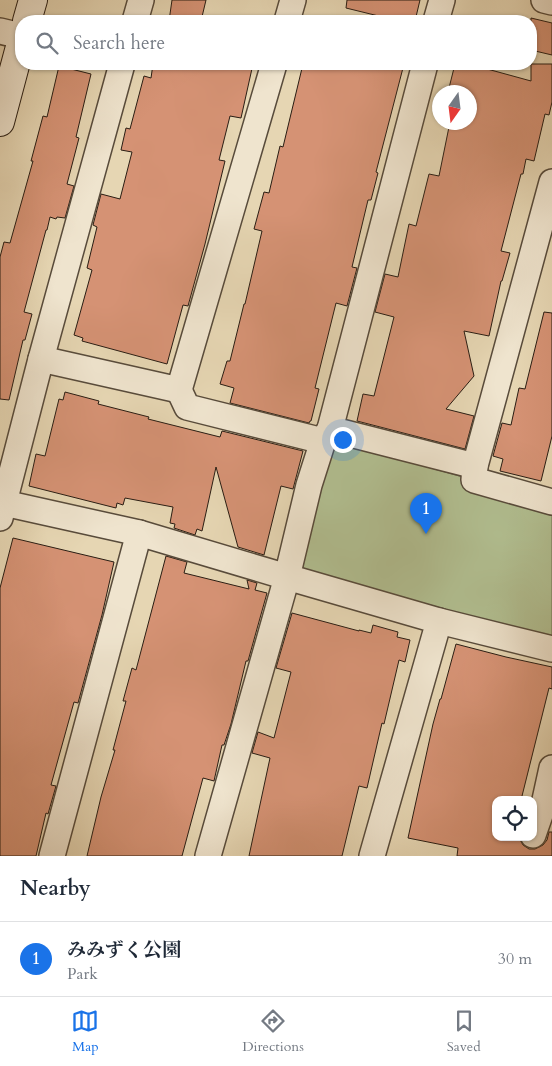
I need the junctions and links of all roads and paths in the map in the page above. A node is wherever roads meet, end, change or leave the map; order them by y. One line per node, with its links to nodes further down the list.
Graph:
1 (33, 0): 7 (street)
2 (141, 0): 8 (street)
3 (293, 0): 9 (street)
4 (442, 0): 10 (street)
5 (544, 0): 6 (street)
6 (552, 2)
7 (29, 15)
8 (137, 15)
9 (289, 15)
10 (438, 15)
11 (0, 30): 12 (street)
12 (15, 34)
13 (15, 66): 17 (street)
14 (120, 70): 19 (street)
15 (272, 70): 20 (street)
16 (423, 70): 21 (street)
17 (0, 122)
18 (552, 182): 22 (street)
19 (41, 359): 20 (street); 24 (street)
20 (179, 390): 21 (street)
21 (327, 435): 22 (street); 26 (street)
22 (475, 466): 23 (street)
23 (552, 502)
24 (2, 511): 25 (street)
25 (139, 533): 26 (street); 33 (street)
26 (287, 577): 27 (street); 34 (street)
27 (439, 621): 28 (street); 35 (street)
28 (552, 649)
29 (552, 768): 30 (street)
30 (549, 801): 31 (street)
31 (537, 827)
32 (531, 841): 36 (street)
33 (52, 856)
34 (208, 856)
35 (372, 856)
36 (526, 856)

